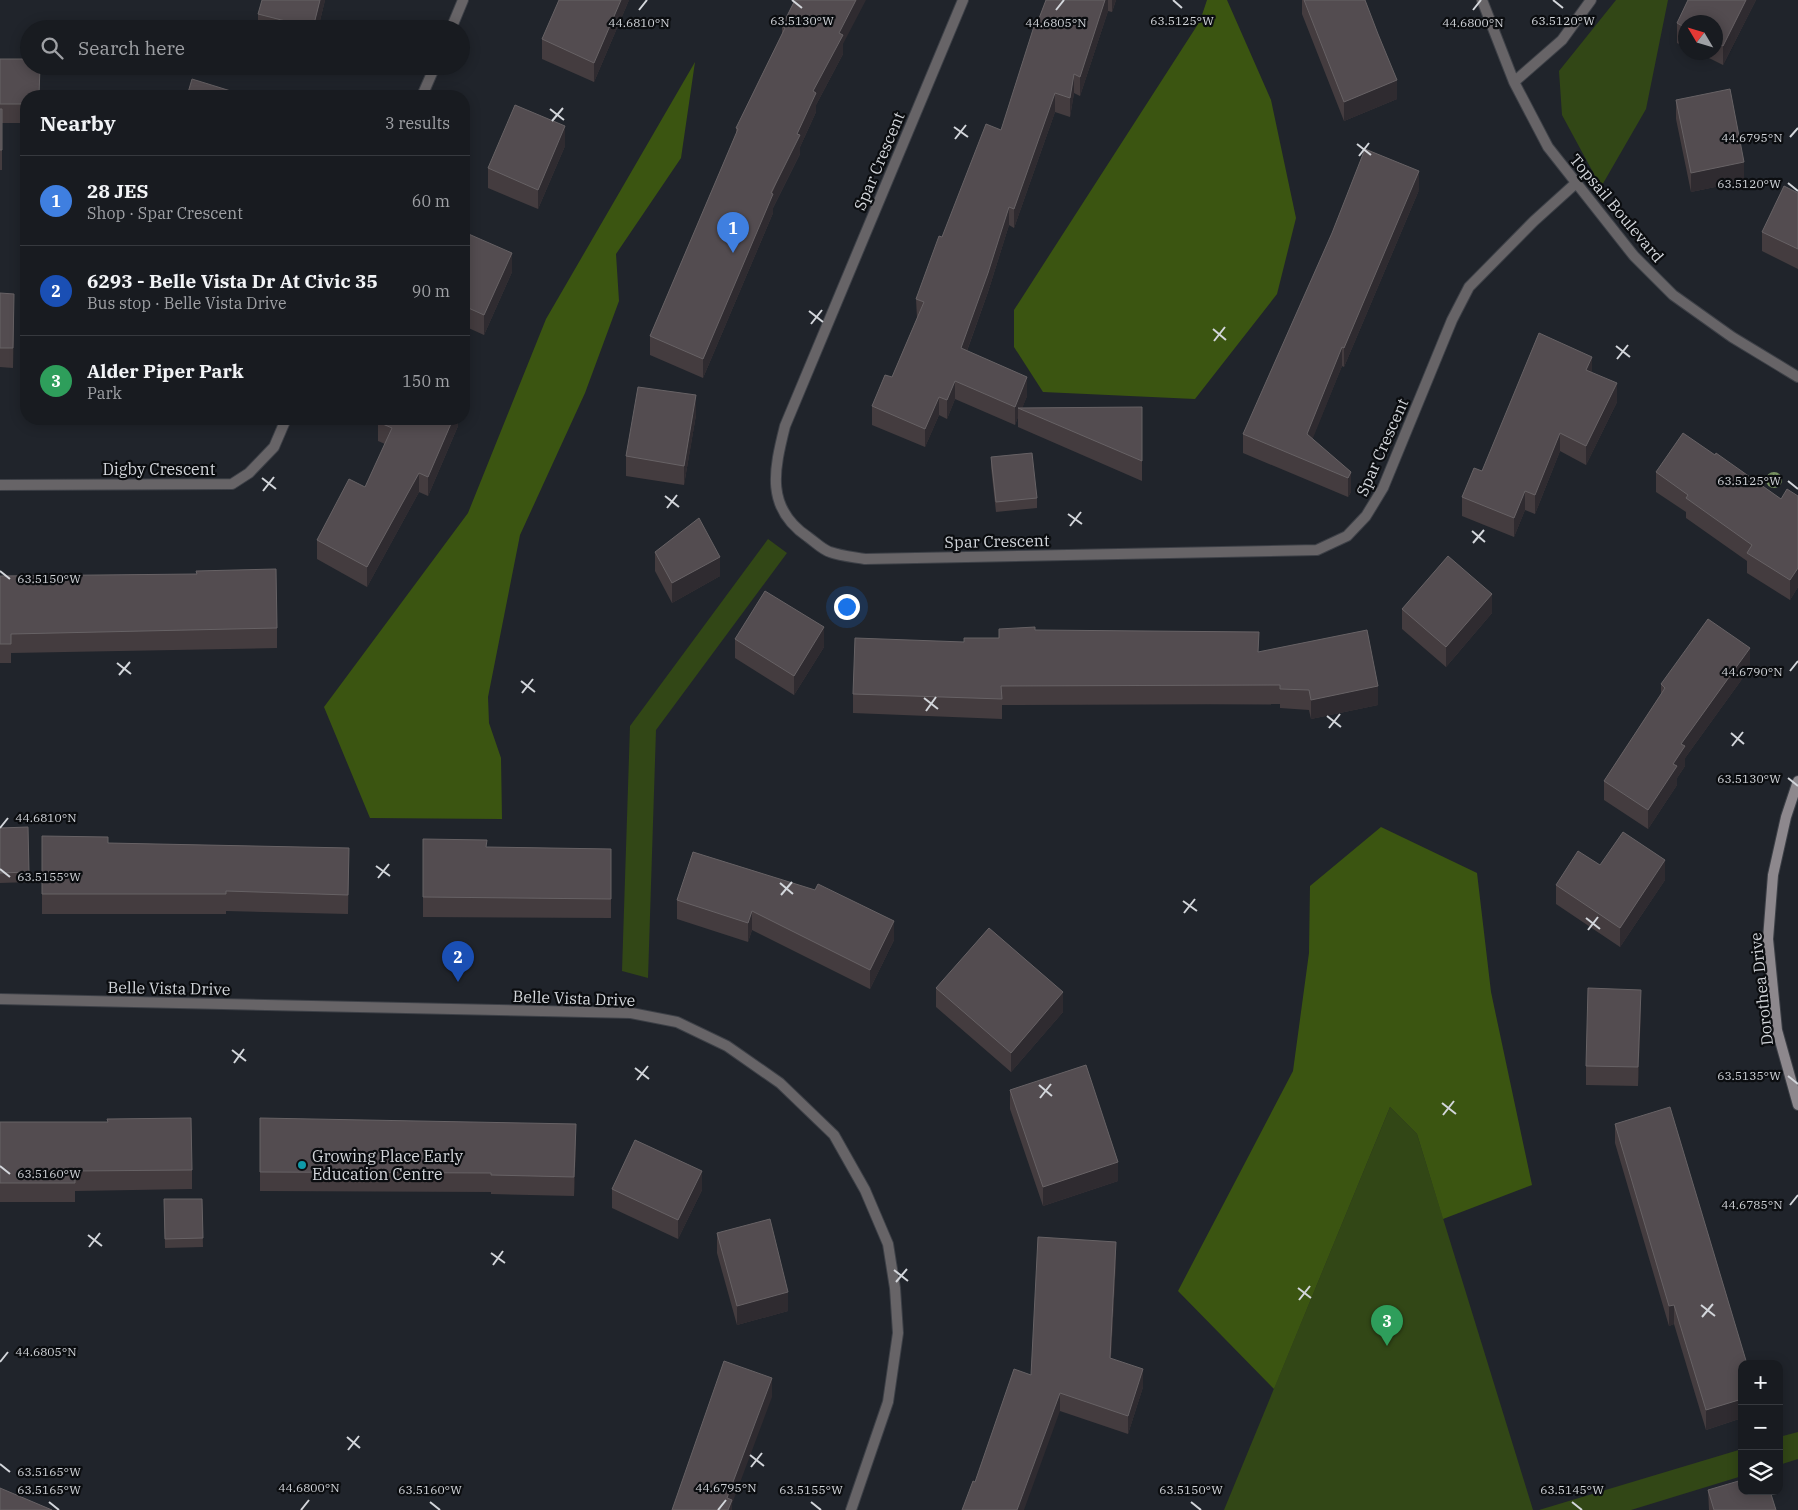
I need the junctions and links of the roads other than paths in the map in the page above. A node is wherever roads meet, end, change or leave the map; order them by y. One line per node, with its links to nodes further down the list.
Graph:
1 (463, 0): 5 (street)
2 (963, 0): 9 (street, Spar Crescent)
3 (1482, 0): 7 (street, Topsail Boulevard)
4 (1591, 0): 7 (street)
5 (455, 20)
6 (431, 75): 8 (street)
7 (1514, 82): 9 (street, Topsail Boulevard)
8 (425, 90)
9 (1576, 183): 10 (street, Topsail Boulevard)
10 (1798, 377)
11 (283, 425): 12 (street, Digby Crescent)
12 (0, 485)
13 (1798, 781): 15 (street, Dorothea Drive)
14 (0, 999): 16 (street, Belle Vista Drive)
15 (1798, 1105)
16 (851, 1510)

